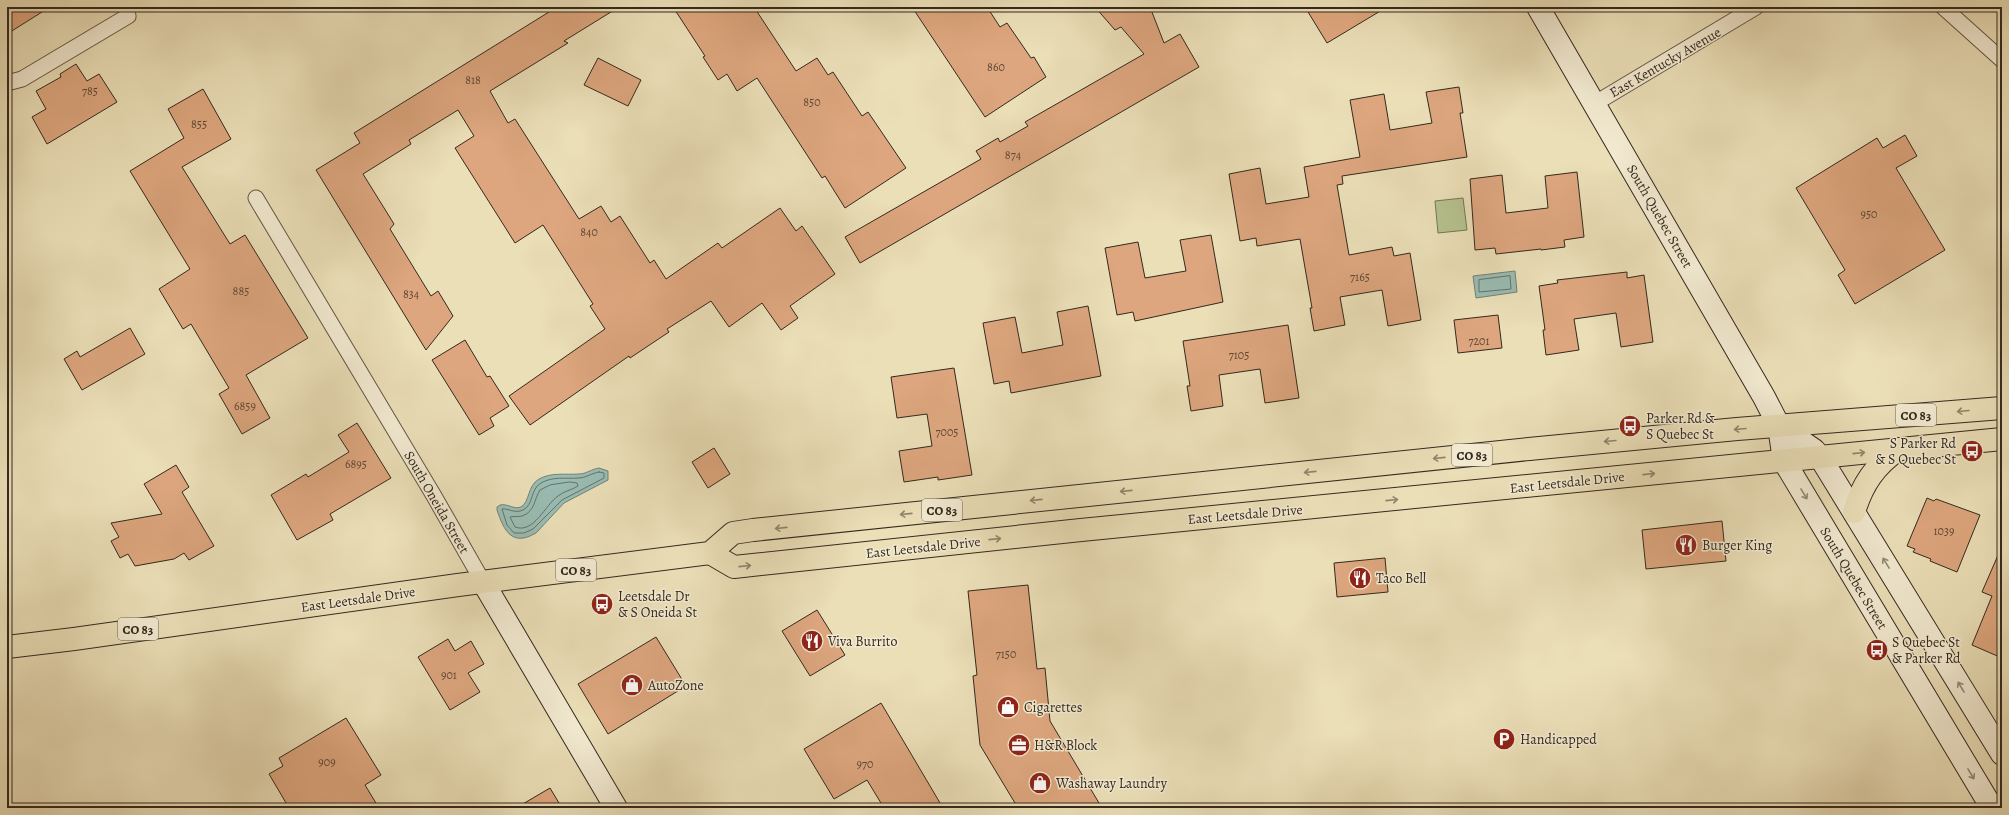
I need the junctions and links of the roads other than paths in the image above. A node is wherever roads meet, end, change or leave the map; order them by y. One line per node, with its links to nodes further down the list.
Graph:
1 (126, 7): 6 (street)
2 (1538, 7): 7 (main road, South Quebec Street)
3 (1756, 7): 7 (street, East Kentucky Avenue)
4 (1943, 7): 5 (street)
5 (2002, 60)
6 (7, 83)
7 (1594, 104): 10 (main road, South Quebec Street)
8 (256, 198): 17 (street, South Oneida Street)
9 (2002, 408): 10 (main road, CO 83, one-way to 10)
10 (1779, 426): 13 (main road, South Quebec Street); 14 (main road, South Quebec Street); 16 (main road, CO 83, one-way to 16)
11 (2002, 439): 12 (main road, CO 83)
12 (1899, 449): 13 (main road, CO 83, one-way to 12); 15 (main road)
13 (1820, 457): 14 (main road, CO 83); 15 (main road, South Quebec Street)
14 (1784, 461): 16 (main road, East Leetsdale Drive / CO 83, one-way to 14); 21 (main road, South Quebec Street, one-way to 21)
15 (1854, 512): 19 (main road, South Quebec Street, one-way to 15)
16 (710, 553): 17 (main road, East Leetsdale Drive / CO 83)
17 (482, 582): 18 (main road, East Leetsdale Drive / CO 83); 20 (main road, South Oneida Street)
18 (7, 647)
19 (2002, 754)
20 (616, 808)
21 (1992, 808)

